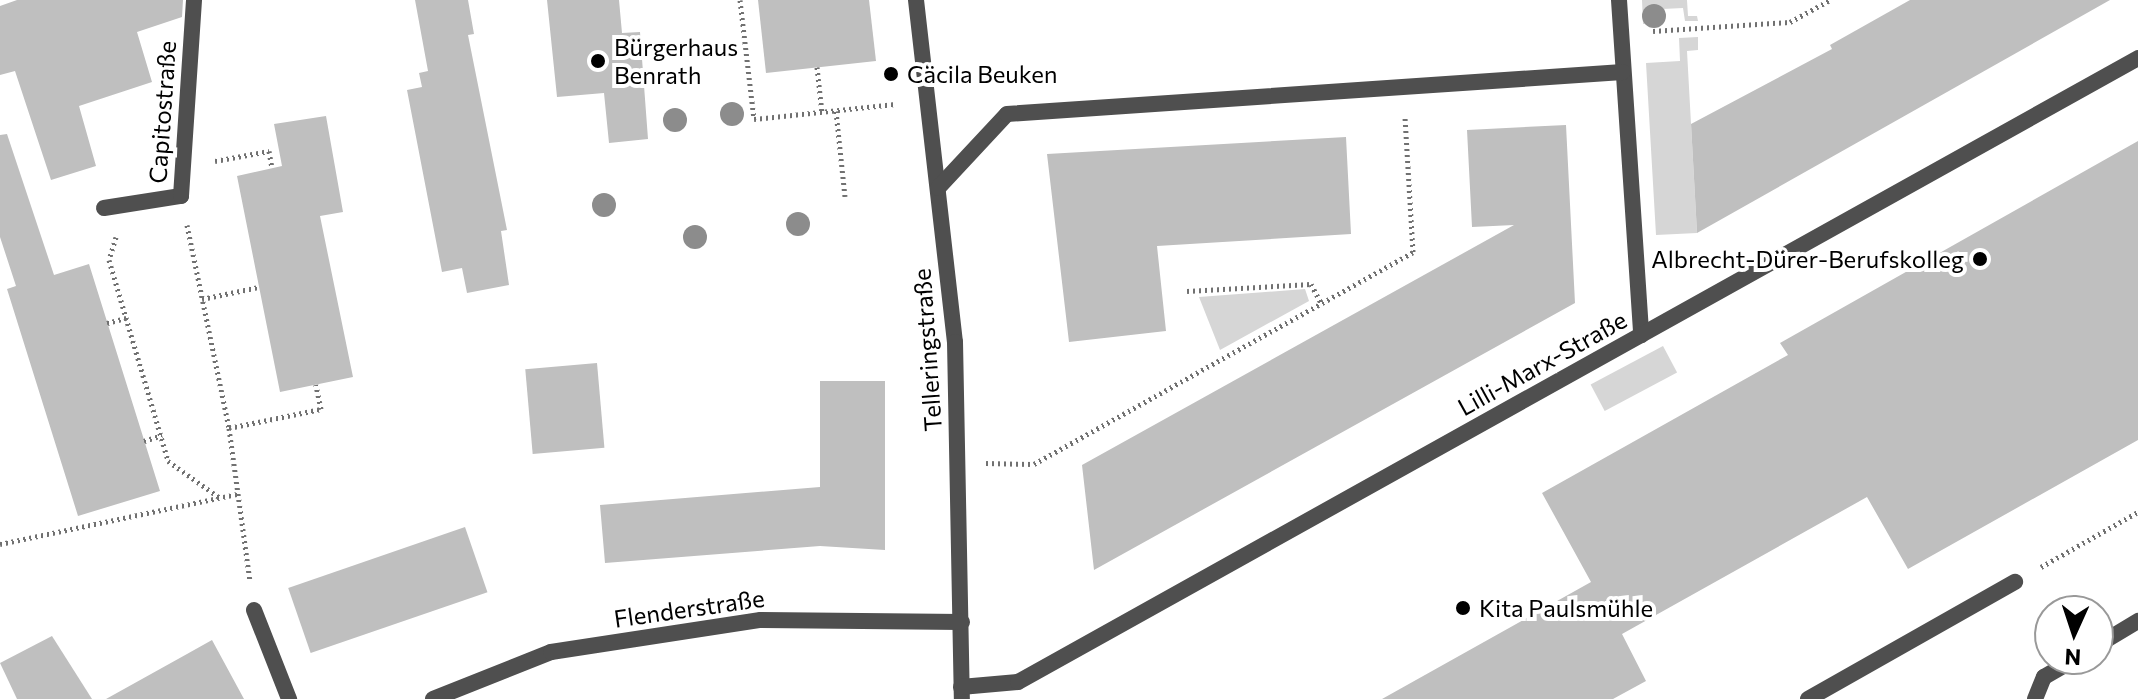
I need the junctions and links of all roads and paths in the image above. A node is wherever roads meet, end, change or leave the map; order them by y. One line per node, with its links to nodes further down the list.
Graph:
1 (194, 0): 14 (street, Capitostraße)
2 (740, 0): 13 (path)
3 (916, 0): 11 (street, Telleringstraße)
4 (1619, 0): 6 (street)
5 (1830, 0): 6 (path)
6 (1621, 33): 9 (street)
7 (2138, 58): 27 (street, Lilli-Marx-Straße)
8 (817, 67): 13 (path)
9 (1623, 72): 10 (street); 27 (street)
10 (1403, 87): 16 (street); 24 (path)
11 (928, 98): 12 (path); 16 (street, Telleringstraße)
12 (836, 111): 13 (path); 18 (path)
13 (822, 112)
14 (183, 167): 15 (path); 17 (street, Capitostraße)
15 (272, 168)
16 (938, 188): 32 (street, Telleringstraße)
17 (181, 196): 19 (street, Capitostraße); 23 (path)
18 (845, 197)
19 (125, 205): 20 (street, Capitostraße); 25 (path)
20 (104, 208)
21 (259, 287): 23 (path)
22 (1187, 291): 24 (path)
23 (202, 299): 29 (path)
24 (1321, 303): 32 (path)
25 (126, 318): 26 (path); 30 (path)
26 (107, 323)
27 (1641, 335): 43 (street, Lilli-Marx-Straße)
28 (316, 385): 29 (path)
29 (229, 428): 33 (path)
30 (162, 435): 31 (path); 34 (path)
31 (144, 441)
32 (958, 463): 40 (street, Telleringstraße)
33 (238, 494): 34 (path); 38 (path)
34 (220, 498): 36 (path)
35 (2138, 512): 37 (path)
36 (0, 544)
37 (2015, 582): 46 (street)
38 (254, 610): 44 (street)
39 (2138, 621): 41 (street)
40 (962, 622): 43 (street, Telleringstraße); 45 (street, Flenderstraße)
41 (2114, 635)
42 (2047, 675): 47 (street)
43 (962, 693)
44 (289, 699)
45 (433, 699)
46 (1808, 699)
47 (2035, 699)

